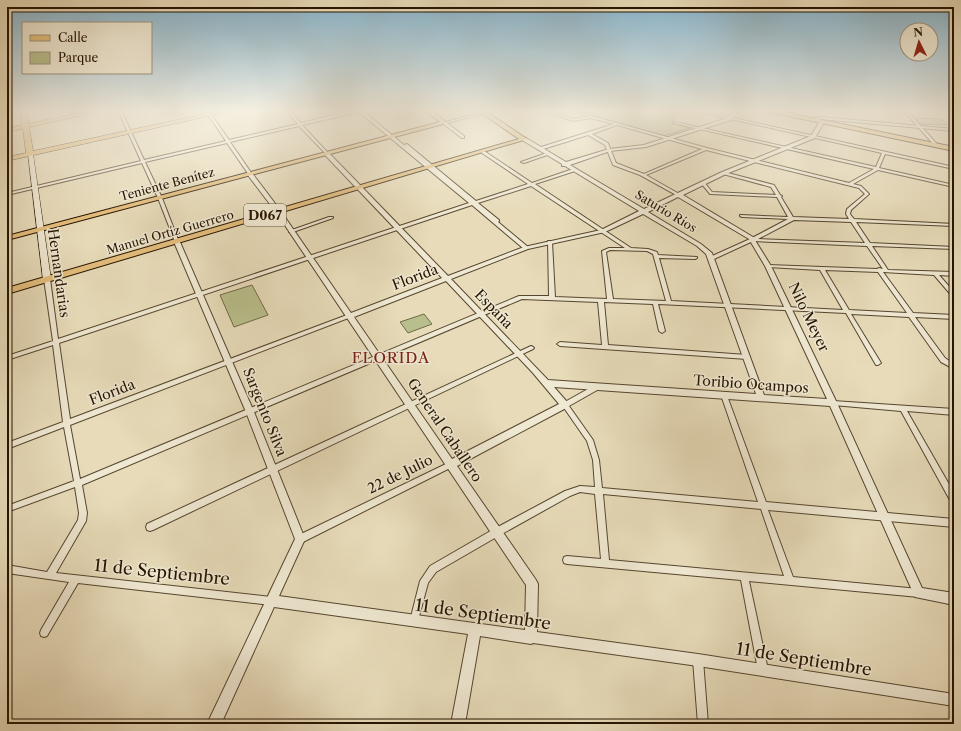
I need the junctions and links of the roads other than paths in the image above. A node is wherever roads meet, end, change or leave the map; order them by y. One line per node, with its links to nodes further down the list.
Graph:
1 (28, 144): 27 (highway, Hernandarias)
2 (77, 144): 27 (highway)
3 (134, 144): 33 (street, Sargento Silva)
4 (222, 144): 33 (street)
5 (228, 144): 40 (street, General Caballero)
6 (318, 144): 28 (street, España)
7 (363, 144): 28 (main road, Teniente Benítez)
8 (403, 144): 35 (street)
9 (508, 144): 25 (main road, Manuel Ortíz Guerrero / D067)
10 (532, 144): 21 (street, Saturio Ríos)
11 (554, 144): 21 (street)
12 (607, 144): 24 (street, Nilo Meyer)
13 (650, 144): 24 (street)
14 (687, 144): 22 (street)
15 (769, 144): 20 (street)
16 (796, 144): 20 (street, Florida)
17 (842, 144): 26 (street)
18 (932, 144): 19 (main road)
19 (936, 145): 23 (main road)
20 (786, 148): 31 (street, Florida); 37 (street)
21 (539, 149): 29 (street, Saturio Ríos)
22 (706, 149): 31 (street); 41 (street)
23 (954, 149)
24 (609, 150): 34 (street); 41 (street, Nilo Meyer)
25 (483, 152): 35 (main road, Manuel Ortíz Guerrero / D067); 43 (street)
26 (884, 153): 36 (street); 37 (street)
27 (30, 154): 30 (highway); 46 (main road, Hernandarias)
28 (327, 154): 40 (main road, Teniente Benítez); 47 (street, España)
29 (548, 154): 32 (street); 34 (street, Saturio Ríos)
30 (7, 159)
31 (753, 161): 39 (street, Florida); 44 (street)
32 (523, 162)
33 (143, 163): 46 (street); 51 (street, Sargento Silva)
34 (564, 165): 38 (street, Saturio Ríos)
35 (430, 167): 47 (main road, Manuel Ortíz Guerrero / D067); 52 (street)
36 (954, 168)
37 (877, 169): 44 (street); 45 (street)
38 (574, 170): 43 (street); 54 (street, Saturio Ríos)
39 (724, 173): 42 (street, Florida); 50 (street)
40 (250, 174): 51 (main road, Teniente Benítez); 53 (street, General Caballero)
41 (644, 176): 49 (street, Nilo Meyer)
42 (703, 183): 49 (street, Florida); 50 (street)
43 (530, 184): 52 (street); 63 (street)
44 (850, 184): 58 (street)
45 (954, 186)
46 (35, 187): 48 (street); 61 (main road, Hernandarias)
47 (359, 187): 53 (main road, Manuel Ortíz Guerrero / D067); 60 (street, España)
48 (7, 194)
49 (679, 195): 54 (street, Florida); 65 (street, Nilo Meyer)
50 (780, 196): 57 (street)
51 (160, 198): 61 (main road, Teniente Benítez); 66 (street, Sargento Silva)
52 (473, 203): 60 (street); 69 (street)
53 (278, 211): 62 (street, General Caballero); 66 (main road, Manuel Ortíz Guerrero / D067)
54 (643, 211): 63 (street, Florida); 74 (street, Saturio Ríos)
55 (742, 216): 57 (street)
56 (331, 218): 62 (street)
57 (792, 219): 58 (street); 65 (street)
58 (852, 221): 59 (street); 68 (street)
59 (954, 225)
60 (399, 228): 75 (street); 83 (street, España)
61 (40, 229): 64 (main road, Teniente Benítez); 82 (main road, Hernandarias)
62 (291, 231): 75 (street, General Caballero)
63 (603, 231): 67 (street, Florida); 71 (street)
64 (7, 238)
65 (752, 240): 68 (street); 74 (street); 76 (street, Nilo Meyer)
66 (177, 242): 82 (main road, Manuel Ortíz Guerrero / D067); 85 (street, Sargento Silva)
67 (550, 242): 69 (street, Florida); 87 (street)
68 (868, 244): 70 (street); 79 (street)
69 (526, 248): 83 (street, Florida)
70 (954, 248)
71 (631, 250): 72 (street); 89 (street)
72 (656, 256): 73 (street); 91 (street)
73 (695, 258)
74 (712, 258): 92 (street, Saturio Ríos)
75 (308, 259): 85 (street); 97 (street, General Caballero)
76 (768, 266): 77 (street); 93 (street, Nilo Meyer)
77 (821, 268): 78 (street); 94 (street)
78 (879, 270): 79 (street); 96 (street)
79 (886, 270): 80 (street)
80 (935, 273): 81 (street); 86 (street)
81 (954, 274)
82 (47, 279): 84 (main road, Manuel Ortíz Guerrero / D067); 100 (street, Hernandarias)
83 (446, 279): 95 (street, España); 97 (street, Florida)
84 (7, 291)
85 (200, 294): 100 (street); 108 (street, Sargento Silva)
86 (954, 295)
87 (552, 297): 88 (street); 95 (street)
88 (601, 300): 89 (street); 102 (street)
89 (610, 300): 90 (street)
90 (655, 302): 91 (street); 99 (street)
91 (669, 303): 92 (street)
92 (729, 306): 93 (street); 106 (street, Saturio Ríos)
93 (788, 309): 94 (street); 115 (street, Nilo Meyer)
94 (847, 312): 96 (street); 109 (street)
95 (482, 314): 104 (street, España); 105 (street)
96 (911, 315): 98 (street); 110 (street)
97 (349, 316): 105 (street, General Caballero); 108 (street, Florida)
98 (954, 317)
99 (662, 331)
100 (56, 342): 107 (street); 121 (street, Hernandarias)
101 (560, 344): 102 (street)
102 (605, 346): 106 (street)
103 (531, 348): 104 (street)
104 (519, 354): 111 (street, España); 117 (street)
105 (378, 357): 117 (street, General Caballero); 119 (street)
106 (747, 357): 114 (street, Saturio Ríos)
107 (7, 358)
108 (228, 362): 119 (street, Sargento Silva); 121 (street, Florida)
109 (878, 363)
110 (951, 366)
111 (547, 383): 112 (street, Toribio Ocampos); 116 (street, España)
112 (597, 387): 113 (street, Toribio Ocampos); 116 (street, 22 de Julio)
113 (724, 395): 114 (street, Toribio Ocampos); 128 (street)
114 (761, 397): 115 (street, Toribio Ocampos)
115 (833, 403): 118 (street, Toribio Ocampos); 130 (street, Nilo Meyer)
116 (565, 405): 123 (street, 22 de Julio); 126 (street, España)
117 (410, 406): 123 (street, General Caballero); 124 (street)
118 (903, 409): 120 (street, Toribio Ocampos); 127 (street)
119 (250, 412): 124 (street, Sargento Silva); 125 (street)
120 (954, 412)
121 (67, 424): 122 (street, Florida); 125 (street, Hernandarias)
122 (7, 446)
123 (450, 465): 133 (street, General Caballero); 134 (street, 22 de Julio)
124 (272, 470): 132 (street); 134 (street, Sargento Silva)
125 (78, 483): 129 (street); 138 (street, Hernandarias)
126 (598, 490): 128 (street); 133 (street); 136 (street, España)
127 (954, 500)
128 (765, 507): 130 (street); 141 (street)
129 (7, 509)
130 (884, 518): 131 (street); 142 (street, Nilo Meyer)
131 (954, 523)
132 (150, 526)
133 (497, 532): 145 (street); 148 (street, General Caballero)
134 (300, 539): 144 (street)
135 (567, 560): 136 (street)
136 (605, 564): 139 (street)
137 (7, 569): 138 (street, 11 de Septiembre)
138 (49, 576): 140 (street, 11 de Septiembre)
139 (744, 577): 141 (street); 150 (street)
140 (76, 580): 144 (street, 11 de Septiembre); 147 (street)
141 (790, 581): 142 (street)
142 (919, 593): 143 (street)
143 (954, 598)
144 (271, 601): 145 (street, 11 de Septiembre); 152 (street)
145 (414, 621): 146 (street, 11 de Septiembre)
146 (475, 630): 148 (street, 11 de Septiembre); 153 (street)
147 (44, 633)
148 (531, 638): 149 (street, 11 de Septiembre)
149 (698, 660): 150 (street, 11 de Septiembre); 154 (street)
150 (763, 670): 151 (street, 11 de Septiembre)
151 (954, 700)
152 (214, 724)
153 (458, 724)
154 (703, 724)

